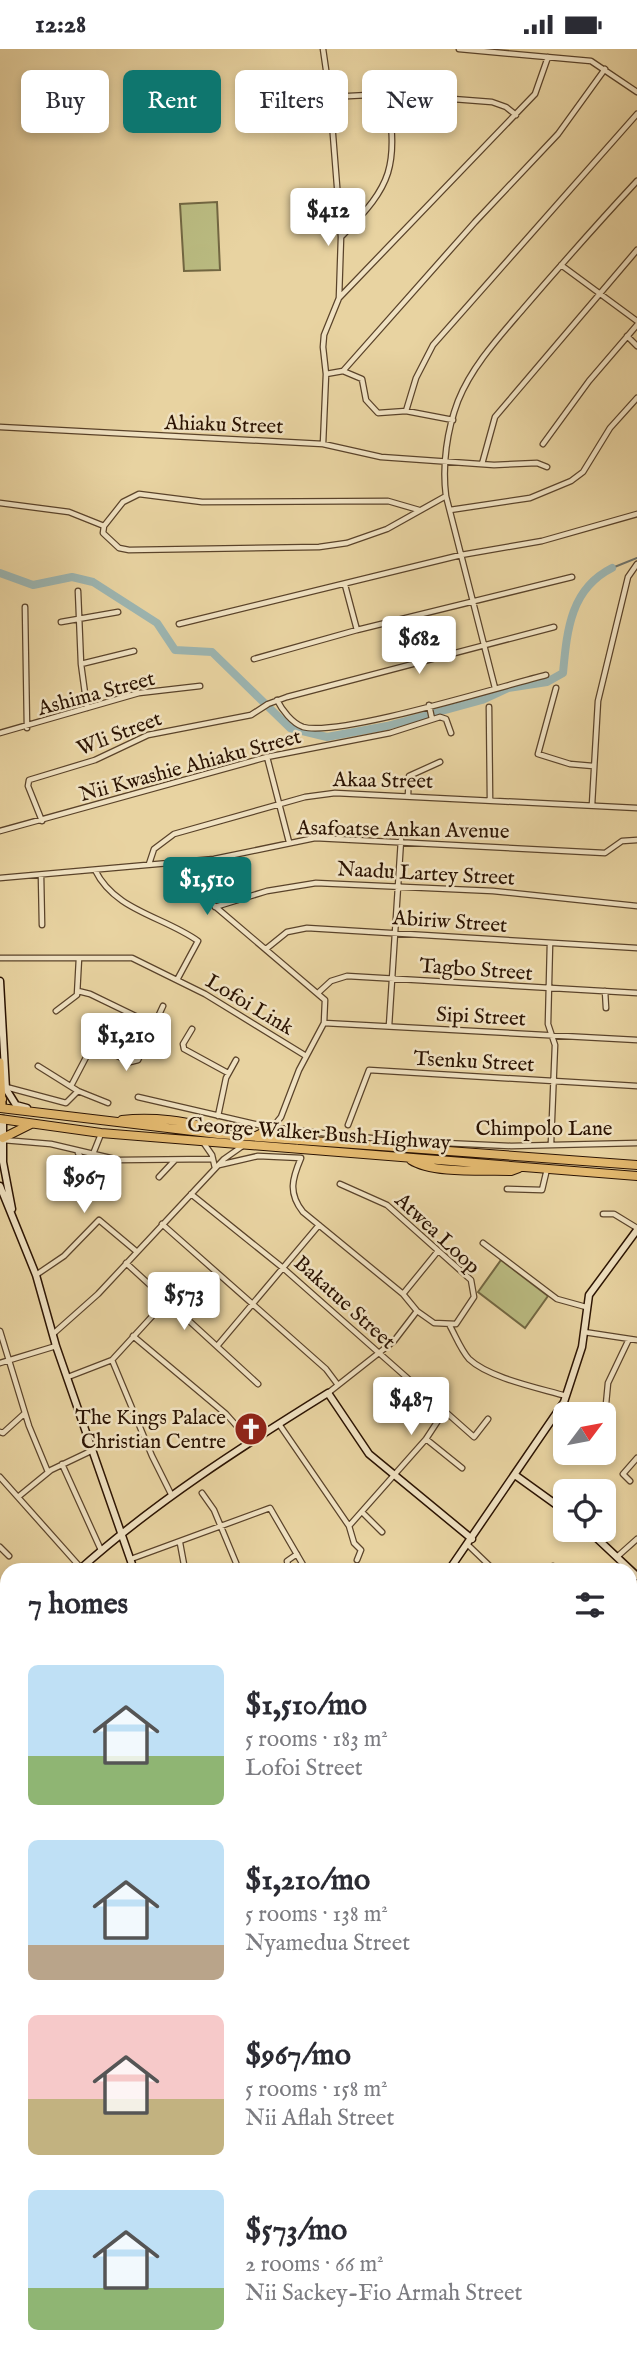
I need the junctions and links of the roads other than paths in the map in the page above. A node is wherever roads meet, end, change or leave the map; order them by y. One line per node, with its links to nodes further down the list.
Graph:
1 (323, 49): 5 (street)
2 (459, 49): 3 (street)
3 (548, 57): 4 (street); 9 (street)
4 (605, 69): 6 (street); 21 (street)
5 (326, 70)
6 (637, 92)
7 (457, 99): 9 (street)
8 (637, 114): 24 (street)
9 (516, 115): 17 (street)
10 (333, 133): 13 (street)
11 (392, 133): 13 (street)
12 (637, 181): 15 (street)
13 (341, 237): 17 (street)
14 (637, 250): 16 (street)
15 (561, 265): 16 (street); 25 (street)
16 (600, 293): 18 (street); 30 (street)
17 (339, 298): 22 (street)
18 (637, 323): 19 (street)
19 (627, 336): 20 (street); 28 (street)
20 (637, 346)
21 (343, 371): 22 (street); 24 (street)
22 (326, 374): 27 (street)
23 (637, 398): 35 (street)
24 (406, 411): 25 (street)
25 (453, 420): 29 (street)
26 (0, 427): 27 (street, Ahiaku Street)
27 (323, 444): 29 (street, Ahiaku Street)
28 (544, 444)
29 (445, 463): 30 (street, Ahiaku Street); 32 (street)
30 (482, 464): 31 (street, Ahiaku Street)
31 (547, 467)
32 (446, 496): 34 (street); 35 (street)
33 (0, 503): 37 (street)
34 (419, 510): 37 (street); 37 (street)
35 (450, 510): 38 (street)
36 (637, 514): 38 (street)
37 (104, 526)
38 (461, 555): 41 (street); 43 (street)
39 (637, 564): 69 (street)
40 (572, 577): 43 (street)
41 (345, 585): 48 (street); 50 (street)
42 (78, 591): 46 (street)
43 (473, 602): 50 (street); 51 (street)
44 (25, 607): 64 (street)
45 (118, 612): 46 (street)
46 (79, 619): 47 (street); 54 (street)
47 (61, 622)
48 (179, 624)
49 (554, 627): 51 (street)
50 (357, 630): 53 (street)
51 (485, 646): 57 (street); 59 (street)
52 (134, 650): 54 (street)
53 (254, 659)
54 (81, 664): 62 (street)
55 (546, 675): 57 (street)
56 (200, 686): 62 (street, Ashima Street)
57 (495, 688): 60 (street)
58 (556, 688): 69 (street)
59 (277, 700): 60 (street); 75 (street, Wli Street)
60 (429, 707): 63 (street)
61 (489, 707): 71 (street)
62 (88, 708): 64 (street, Ashima Street)
63 (432, 718): 66 (street); 67 (street, Nii Kwashie Ahiaku Street)
64 (27, 727): 65 (street, Ashima Street)
65 (0, 733)
66 (451, 733)
67 (267, 757): 72 (street); 75 (street, Nii Kwashie Ahiaku Street)
68 (440, 762): 70 (street)
69 (593, 766): 73 (street)
70 (408, 795): 71 (street, Akaa Street); 72 (street, Akaa Street)
71 (490, 799): 73 (street, Akaa Street)
72 (281, 805): 79 (street); 81 (street, Akaa Street)
73 (592, 805): 74 (street, Akaa Street)
74 (637, 808)
75 (42, 821): 76 (street, Nii Kwashie Ahiaku Street)
76 (0, 831)
77 (401, 840): 78 (street, Asafoatse Ankan Avenue); 79 (street, Asafoatse Ankan Avenue); 85 (street)
78 (637, 840)
79 (289, 842): 80 (street, Asafoatse Ankan Avenue)
80 (177, 862): 81 (street, Asafoatse Ankan Avenue); 87 (street)
81 (149, 864): 82 (street, Asafoatse Ankan Avenue)
82 (95, 870): 83 (street, Asafoatse Ankan Avenue); 96 (street)
83 (41, 874): 84 (street, Asafoatse Ankan Avenue); 88 (street)
84 (0, 878)
85 (398, 889): 86 (street, Naadu Lartey Street); 87 (street, Naadu Lartey Street); 89 (street)
86 (637, 906)
87 (215, 907): 92 (street)
88 (42, 925)
89 (395, 933): 90 (street, Abiriw Street); 92 (street, Abiriw Street); 95 (street)
90 (551, 943): 91 (street, Abiriw Street); 98 (street)
91 (637, 948)
92 (266, 949): 101 (street)
93 (0, 958): 94 (street, Lofoi Link)
94 (79, 958): 96 (street, Lofoi Link); 99 (street)
95 (392, 979): 98 (street, Tagbo Street); 101 (street, Tagbo Street); 108 (street)
96 (177, 980): 113 (street, Lofoi Link)
97 (0, 981): 112 (main road)
98 (548, 989): 100 (street, Tagbo Street); 110 (street)
99 (78, 991): 105 (street); 106 (street)
100 (605, 991): 102 (street, Tagbo Street); 104 (street)
101 (319, 992): 107 (street)
102 (637, 993)
103 (163, 1006): 106 (street)
104 (606, 1008)
105 (56, 1011)
106 (154, 1024): 119 (street)
107 (324, 1024): 108 (street, Sipi Street); 113 (street)
108 (389, 1026): 110 (street, Sipi Street)
109 (192, 1028): 117 (street)
110 (550, 1035): 111 (street, Sipi Street); 118 (street)
111 (637, 1040)
112 (2, 1042): 121 (main road)
113 (306, 1056): 127 (street)
114 (236, 1060): 117 (street)
115 (0, 1062): 125 (main road)
116 (37, 1066): 119 (street)
117 (228, 1073): 126 (street)
118 (553, 1080): 120 (street, Tsenku Street); 130 (street, Tsenku Street); 138 (street)
119 (71, 1086): 122 (street)
120 (637, 1086)
121 (6, 1087): 122 (street); 128 (main road)
122 (78, 1091): 124 (street)
123 (138, 1097): 126 (street, Chimpolo Lane)
124 (108, 1103)
125 (1, 1110): 128 (highway); 129 (highway, George Walker Bush Highway); 135 (main road)
126 (218, 1116): 131 (street, Chimpolo Lane)
127 (281, 1117): 131 (street); 132 (street)
128 (83, 1120): 134 (highway, George Walker Bush Highway)
129 (33, 1123): 133 (highway, George Walker Bush Highway); 135 (highway)
130 (348, 1125)
131 (272, 1128): 132 (street, Chimpolo Lane); 134 (highway)
132 (283, 1130): 136 (highway); 138 (street, Chimpolo Lane)
133 (102, 1133): 137 (highway, George Walker Bush Highway); 142 (street)
134 (253, 1137): 136 (highway, George Walker Bush Highway)
135 (3, 1139): 141 (street); 161 (main road)
136 (300, 1141): 145 (highway, George Walker Bush Highway)
137 (203, 1142): 140 (highway, George Walker Bush Highway); 143 (street)
138 (551, 1143): 139 (street, Chimpolo Lane)
139 (637, 1143)
140 (245, 1145): 146 (street); 147 (highway, George Walker Bush Highway)
141 (77, 1152): 142 (street); 154 (street)
142 (93, 1154): 144 (street)
143 (213, 1159): 144 (street); 146 (street)
144 (175, 1160): 150 (street)
145 (637, 1165)
146 (217, 1167): 156 (street); 159 (street)
147 (547, 1168): 148 (highway, George Walker Bush Highway); 155 (street)
148 (616, 1174): 149 (highway, George Walker Bush Highway); 151 (highway)
149 (637, 1176)
150 (159, 1177)
151 (637, 1181)
152 (340, 1184): 164 (street, Atwea Loop)
153 (0, 1186): 161 (main road)
154 (112, 1189)
155 (508, 1189)
156 (191, 1194): 158 (street); 166 (street, Bakatue Street)
157 (603, 1214): 160 (street)
158 (162, 1224): 163 (street); 170 (street)
159 (319, 1225): 166 (street); 168 (street)
160 (637, 1229): 171 (main road)
161 (18, 1231): 167 (main road)
162 (482, 1243): 171 (street)
163 (136, 1251): 165 (street); 167 (street)
164 (438, 1251): 168 (street); 173 (street, Atwea Loop)
165 (127, 1263): 169 (street); 176 (street)
166 (283, 1268): 170 (street); 182 (street, Bakatue Street)
167 (36, 1275): 176 (main road)
168 (403, 1294): 172 (street)
169 (167, 1300): 177 (street); 180 (street)
170 (254, 1306): 180 (street); 188 (street)
171 (586, 1307): 175 (main road)
172 (417, 1311): 173 (street); 182 (street)
173 (450, 1326): 190 (street)
174 (0, 1331): 183 (street)
175 (584, 1332): 178 (street); 190 (main road)
176 (53, 1334): 181 (main road)
177 (133, 1336): 184 (street); 198 (street)
178 (629, 1339): 179 (street); 191 (street)
179 (637, 1340)
180 (218, 1345): 187 (street)
181 (56, 1346): 183 (street); 186 (main road)
182 (378, 1355): 188 (street); 192 (street, Bakatue Street)
183 (9, 1360): 185 (street); 193 (street)
184 (112, 1360): 186 (street); 210 (street)
185 (0, 1363)
186 (68, 1377): 199 (main road)
187 (258, 1384)
188 (338, 1385): 189 (street)
189 (328, 1392): 195 (main road); 206 (main road)
190 (567, 1397): 205 (main road)
191 (606, 1402)
192 (445, 1410): 194 (street, Bakatue Street); 197 (street)
193 (25, 1413): 196 (street); 204 (street)
194 (488, 1419)
195 (278, 1423): 198 (main road); 214 (street)
196 (0, 1431)
197 (426, 1439): 203 (street); 206 (street)
198 (251, 1442): 210 (main road)
199 (93, 1450): 202 (street); 216 (main road)
200 (637, 1452): 201 (street)
201 (637, 1458): 208 (street)
202 (62, 1464): 204 (street); 223 (street)
203 (462, 1468)
204 (48, 1472): 211 (street)
205 (515, 1475): 212 (main road); 219 (main road)
206 (393, 1476): 213 (street); 219 (main road)
207 (0, 1477): 211 (street)
208 (630, 1481)
209 (202, 1493): 215 (street)
210 (171, 1495): 216 (main road)
211 (18, 1497): 229 (street)
212 (553, 1502)
213 (362, 1512): 214 (street); 217 (street)
214 (349, 1526): 228 (street)
215 (222, 1528): 221 (street); 224 (street); 233 (street)
216 (122, 1531): 223 (main road); 227 (main road)
217 (382, 1532)
218 (637, 1539): 226 (street)
219 (470, 1542): 236 (main road); 237 (street)
220 (602, 1542): 226 (main road)
221 (180, 1543): 227 (street); 232 (street)
222 (0, 1547): 225 (street)
223 (102, 1550): 230 (main road)
224 (297, 1554): 234 (street); 235 (street)
225 (9, 1556)
226 (618, 1556): 238 (main road)
227 (131, 1559): 231 (main road)
228 (357, 1560)
229 (75, 1563)
230 (87, 1563)
231 (132, 1563)
232 (184, 1563)
233 (236, 1563)
234 (287, 1563)
235 (302, 1563)
236 (454, 1563)
237 (489, 1563)
238 (625, 1563)

